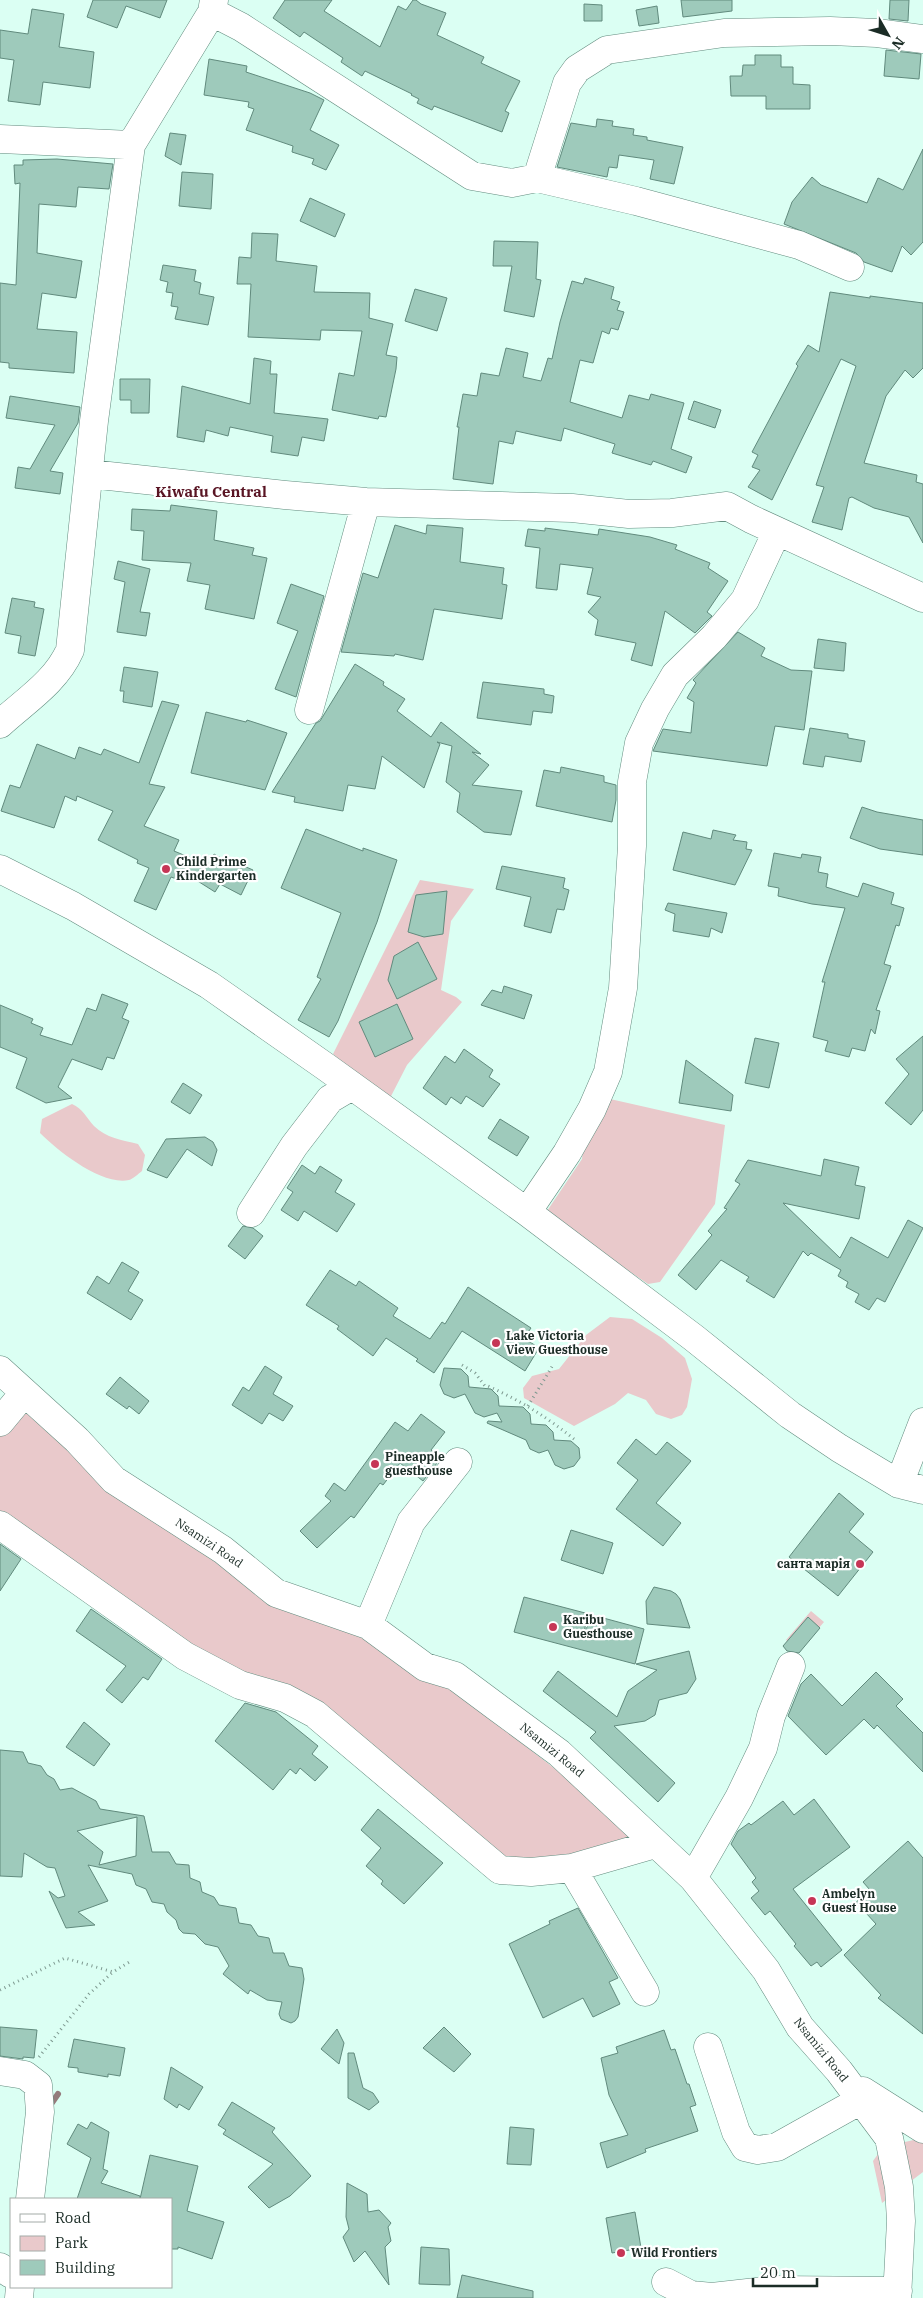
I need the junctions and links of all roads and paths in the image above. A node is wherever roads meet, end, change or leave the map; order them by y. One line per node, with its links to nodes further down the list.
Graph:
1 (213, 6): 4 (street); 5 (street)
2 (923, 39): 5 (street)
3 (0, 139): 4 (street)
4 (131, 144): 7 (street)
5 (537, 178): 6 (street)
6 (850, 267)
7 (90, 474): 8 (street); 12 (street)
8 (366, 502): 9 (street); 11 (street)
9 (777, 531): 10 (street); 15 (street)
10 (923, 598)
11 (309, 710)
12 (0, 724)
13 (0, 869): 14 (street)
14 (352, 1086): 15 (street); 16 (street)
15 (527, 1212): 26 (street)
16 (252, 1213)
17 (553, 1364): 21 (path)
18 (462, 1366): 21 (path)
19 (0, 1370): 20 (street, Nsamizi Road)
20 (24, 1393): 22 (street); 28 (street, Nsamizi Road)
21 (528, 1406): 24 (path)
22 (0, 1422)
23 (923, 1422): 26 (street)
24 (574, 1439)
25 (458, 1462): 28 (street)
26 (911, 1487)
27 (0, 1525): 31 (street)
28 (368, 1625): 30 (street, Nsamizi Road)
29 (792, 1666): 32 (street)
30 (655, 1844): 31 (street); 32 (street, Nsamizi Road)
31 (572, 1868): 36 (street)
32 (693, 1878): 38 (street, Nsamizi Road)
33 (131, 1961): 34 (path)
34 (113, 1972): 35 (path); 39 (path)
35 (0, 1990)
36 (645, 1992)
37 (708, 2047): 40 (street)
38 (839, 2071): 40 (street, Nsamizi Road); 41 (street)
39 (13, 2073): 44 (street)
40 (860, 2100): 42 (street, Nsamizi Road)
41 (923, 2128)
42 (889, 2138): 43 (street); 46 (street, Nsamizi Road)
43 (923, 2138)
44 (30, 2198)
45 (666, 2282): 46 (street)
46 (898, 2294)

